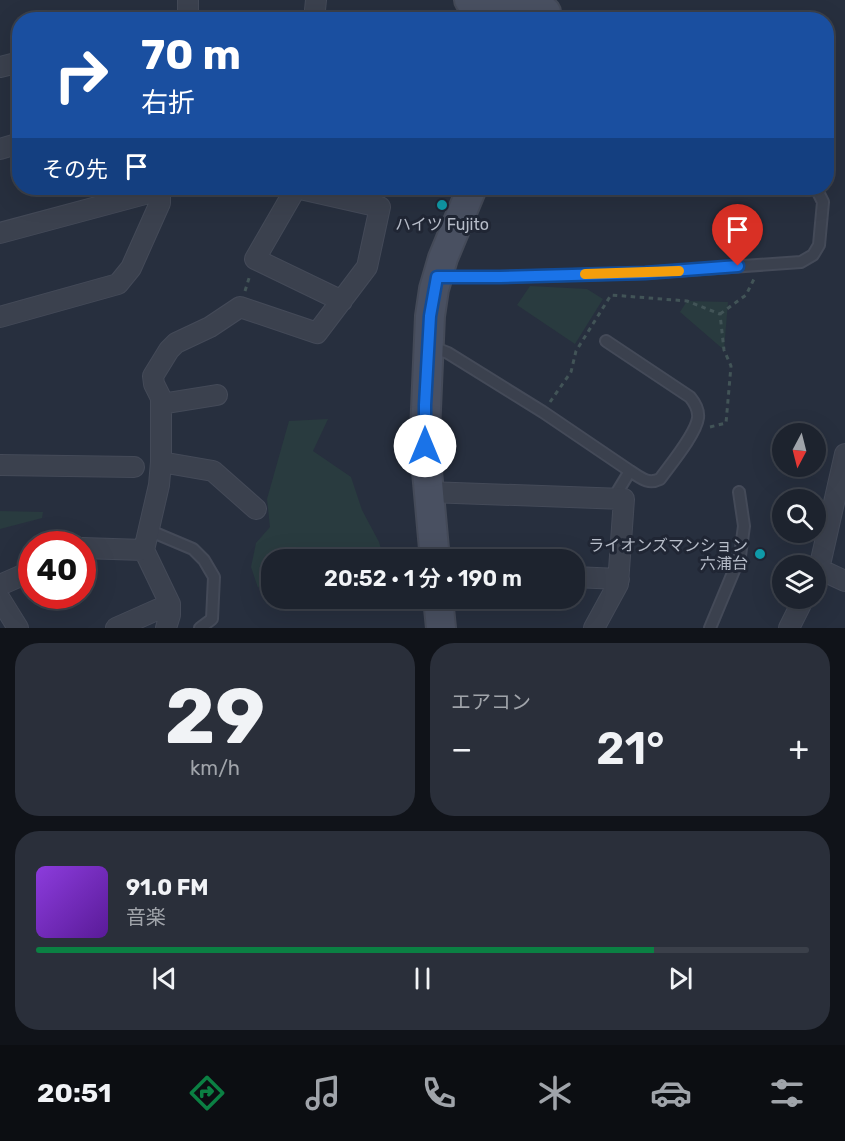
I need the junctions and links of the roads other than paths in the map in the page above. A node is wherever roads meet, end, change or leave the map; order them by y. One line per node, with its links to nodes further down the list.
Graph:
1 (469, 0): 2 (street)
2 (546, 11)
3 (135, 195): 9 (street)
4 (160, 195): 12 (street)
5 (292, 195): 11 (street)
6 (327, 195): 11 (street)
7 (464, 195): 10 (street)
8 (820, 195): 10 (lane)
9 (0, 233)
10 (437, 277): 14 (street)
11 (342, 301): 16 (street)
12 (0, 317)
13 (606, 341): 21 (lane)
14 (429, 346): 21 (lane); 22 (street)
15 (217, 395): 16 (street)
16 (161, 404): 18 (street)
17 (845, 454): 24 (street)
18 (161, 462): 26 (street); 27 (street)
19 (0, 465): 20 (street)
20 (134, 467)
21 (630, 471): 25 (lane)
22 (428, 492): 25 (street); 29 (street)
23 (739, 492): 46 (lane)
24 (841, 492): 30 (street)
25 (613, 499): 33 (street)
26 (256, 509)
27 (146, 540): 28 (street); 37 (street); 43 (lane)
28 (96, 546)
29 (434, 549)
30 (822, 555)
31 (826, 575): 34 (street)
32 (585, 577): 33 (street)
33 (619, 579): 45 (street)
34 (845, 581)
35 (18, 582): 36 (street)
36 (0, 597): 40 (street)
37 (170, 604): 41 (street); 42 (street)
38 (439, 609): 44 (street)
39 (798, 609): 47 (street)
40 (18, 628)
41 (116, 628)
42 (166, 628)
43 (200, 628)
44 (441, 628)
45 (594, 628)
46 (710, 628)
47 (789, 628)

